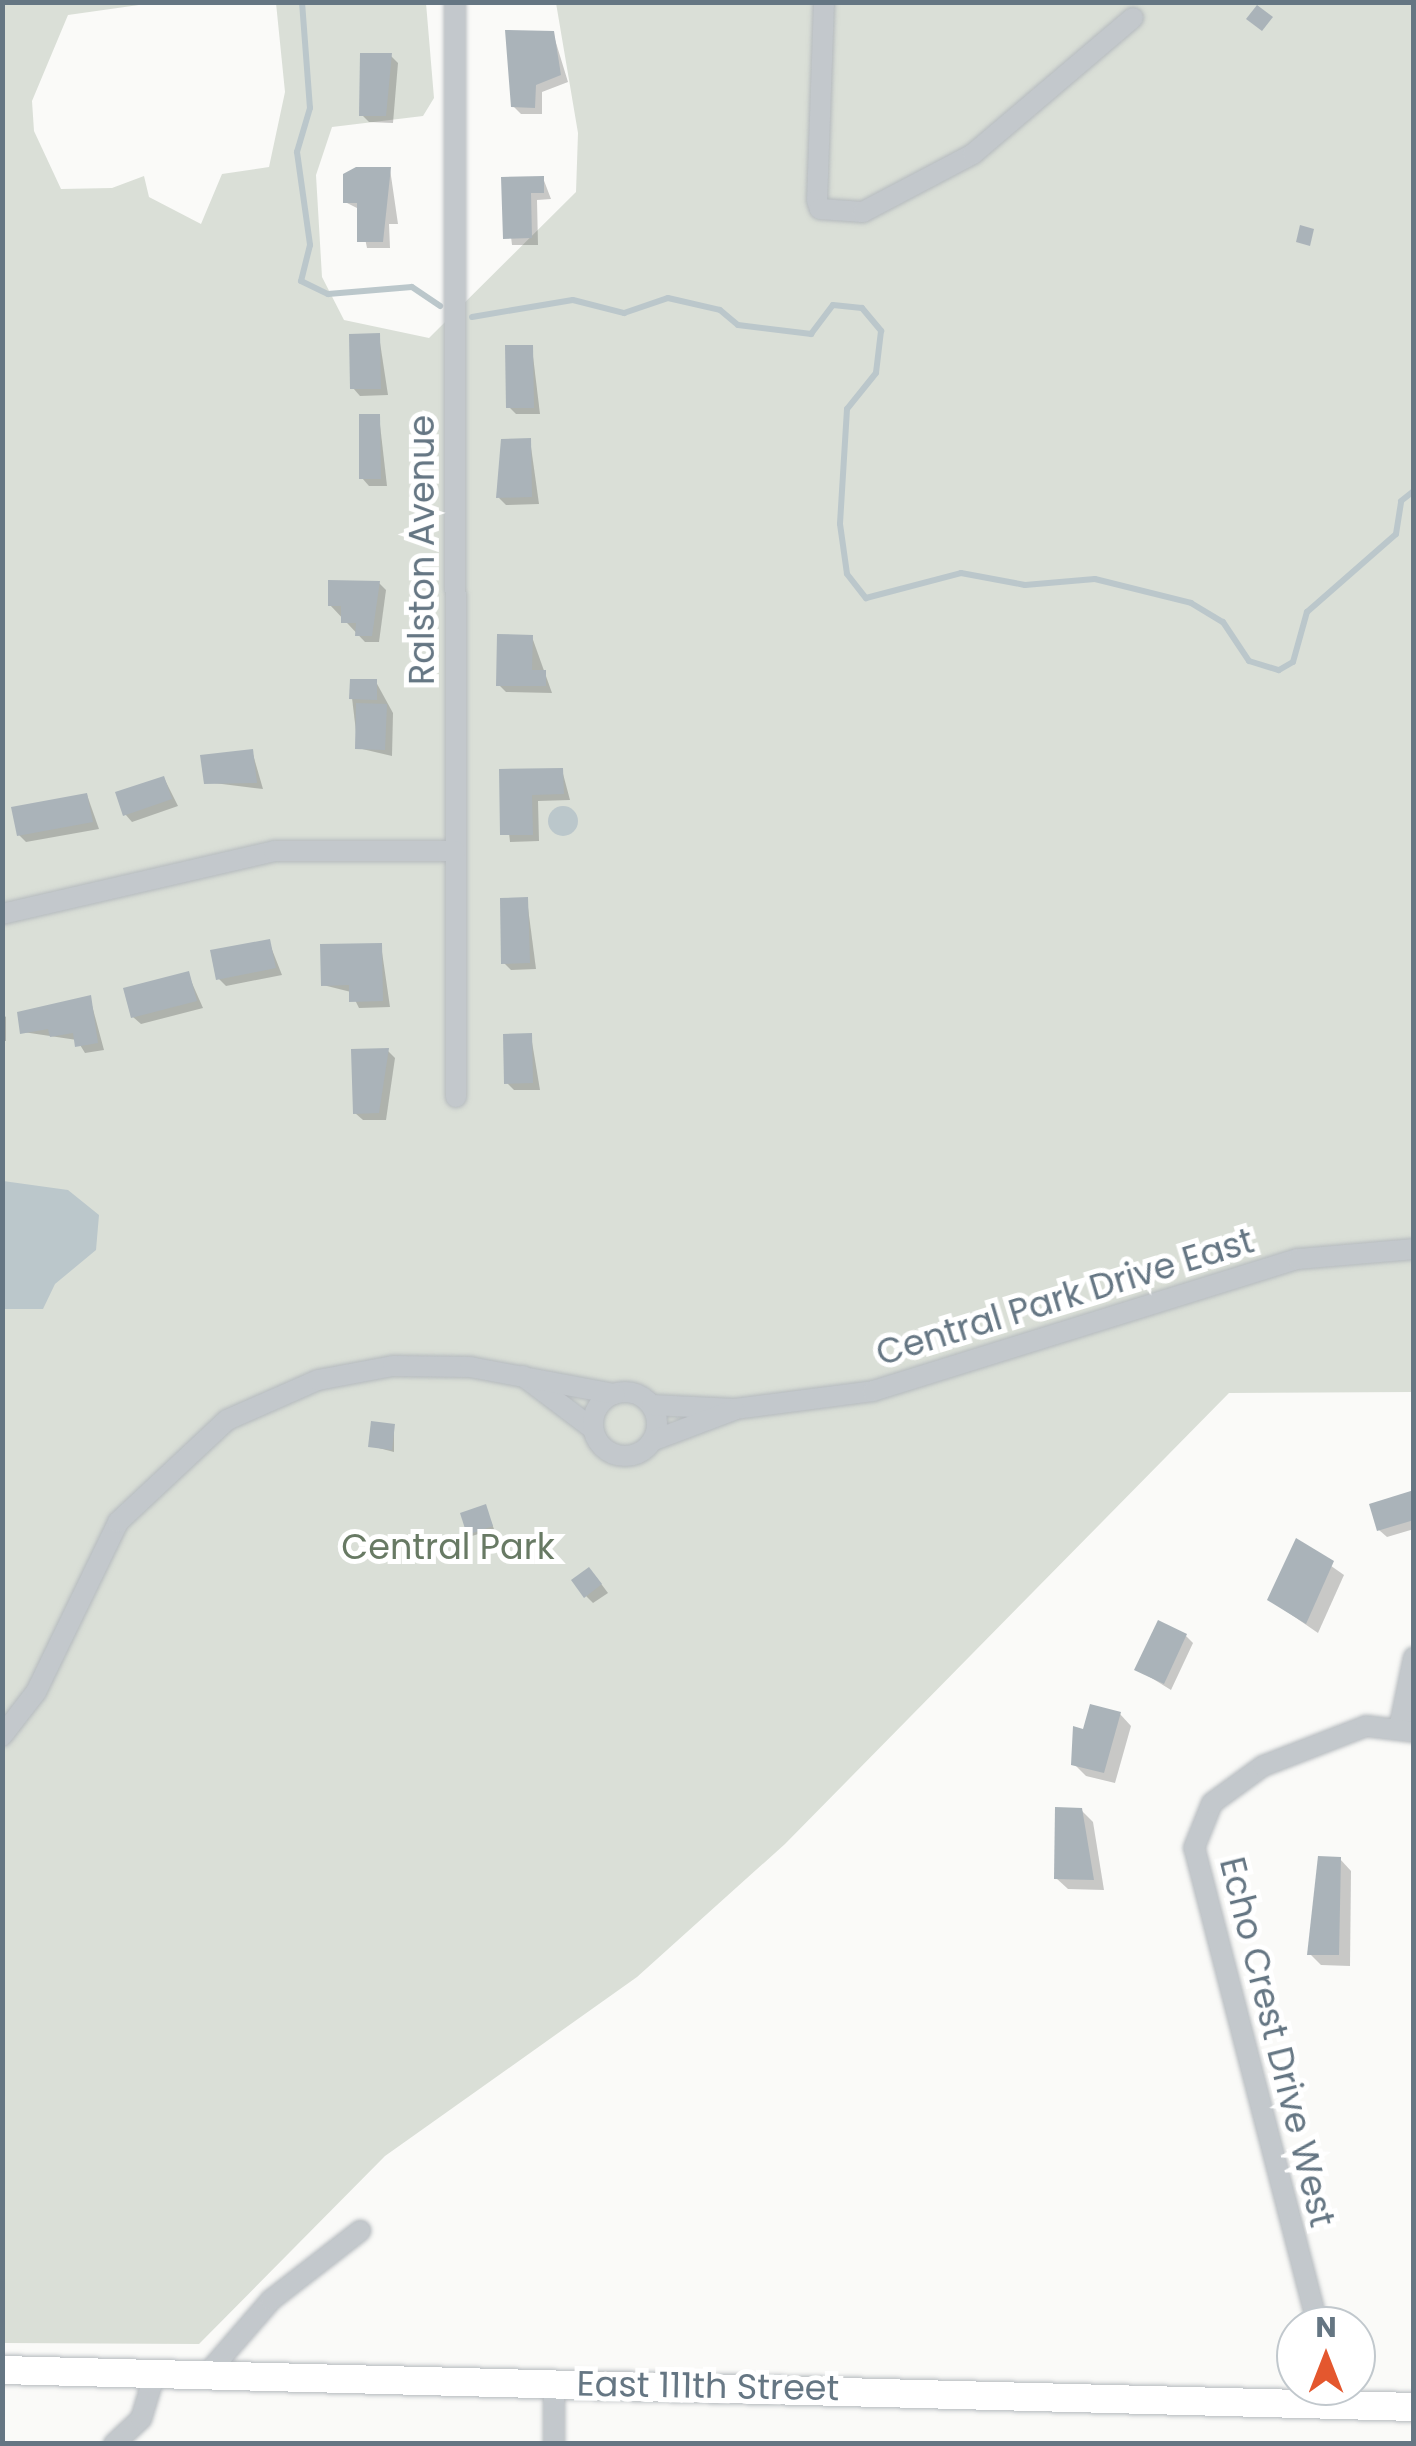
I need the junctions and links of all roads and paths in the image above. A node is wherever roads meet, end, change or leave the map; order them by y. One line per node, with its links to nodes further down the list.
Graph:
1 (456, 2): 4 (street, Ralston Avenue)
2 (824, 2): 3 (street)
3 (1133, 18)
4 (454, 851): 5 (street); 6 (street, Ralston Avenue)
5 (2, 914)
6 (456, 1097)
7 (1414, 1249): 11 (street, Central Park Drive East)
8 (521, 1375): 9 (street, Central Park Drive East); 12 (street, Central Park Drive East); 16 (street, Central Park Drive East)
9 (614, 1394): 10 (street, Central Park Drive East); 12 (street)
10 (652, 1405): 11 (street, Central Park Drive East); 13 (street)
11 (735, 1409): 13 (street, Central Park Drive East)
12 (594, 1429): 13 (street, Central Park Drive East)
13 (652, 1442)
14 (1414, 1656): 15 (street)
15 (1407, 1728): 18 (street, Echo Crest Drive West)
16 (2, 1736)
17 (360, 2231): 21 (street)
18 (1313, 2306)
19 (2, 2370): 20 (main road, East 111th Street)
20 (154, 2373): 21 (main road, East 111th Street); 26 (street)
21 (207, 2374): 22 (main road, East 111th Street)
22 (554, 2382): 23 (main road, East 111th Street); 27 (street)
23 (1276, 2394)
24 (1376, 2401): 25 (main road, East 111th Street)
25 (1414, 2407)
26 (114, 2444)
27 (554, 2444)

